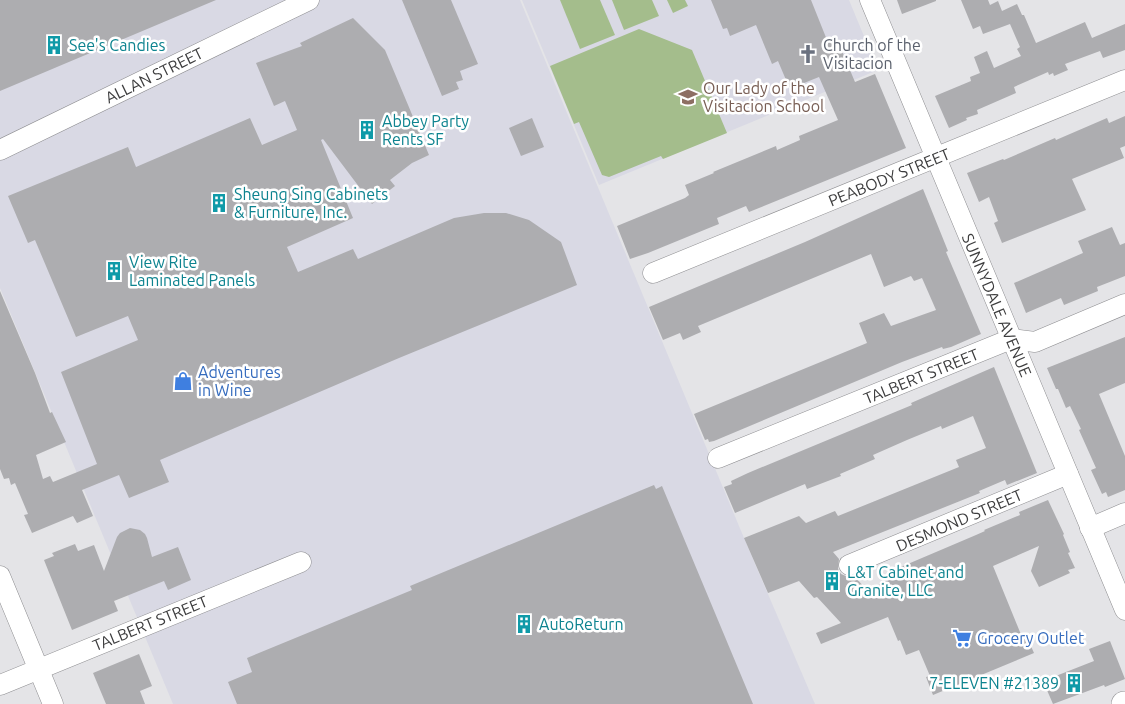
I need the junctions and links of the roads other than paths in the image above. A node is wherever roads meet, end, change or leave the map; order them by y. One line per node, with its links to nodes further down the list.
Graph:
1 (309, 0): 4 (street, ALLAN STREET)
2 (870, 0): 5 (street, SUNNYDALE AVENUE)
3 (1125, 80): 5 (street, PEABODY STREET)
4 (0, 150)
5 (936, 158): 6 (street, PEABODY STREET); 8 (street, SUNNYDALE AVENUE)
6 (653, 273)
7 (1125, 304): 8 (street, TALBERT STREET)
8 (1012, 339): 9 (street, TALBERT STREET); 10 (street, SUNNYDALE AVENUE)
9 (718, 458)
10 (1068, 474): 12 (street, SUNNYDALE AVENUE); 14 (street, DESMOND STREET)
11 (1125, 513): 12 (street)
12 (1090, 528): 16 (street, SUNNYDALE AVENUE)
13 (301, 562): 17 (street, TALBERT STREET)
14 (849, 565)
15 (0, 576): 17 (street)
16 (1125, 610)
17 (39, 669): 18 (street, TALBERT STREET); 19 (street)
18 (0, 685)
19 (54, 704)

